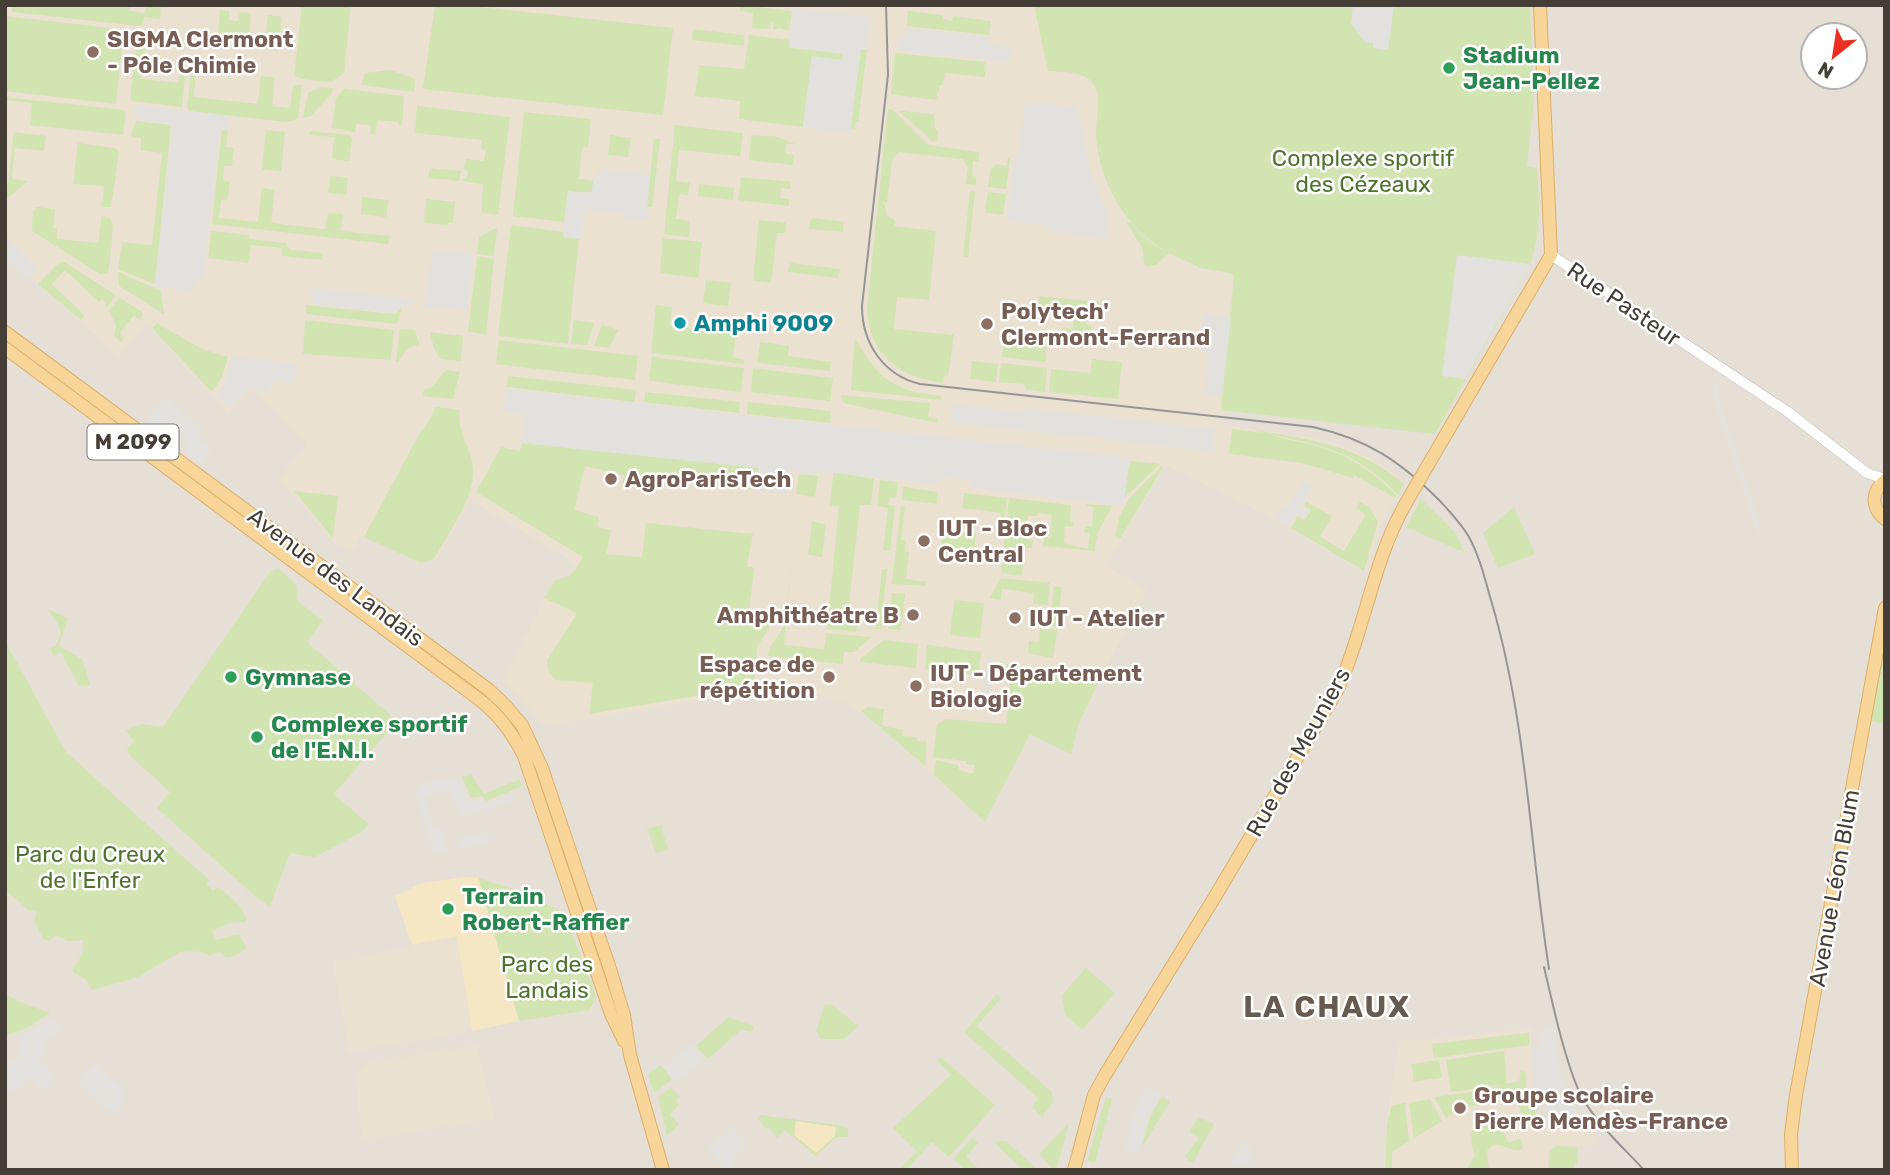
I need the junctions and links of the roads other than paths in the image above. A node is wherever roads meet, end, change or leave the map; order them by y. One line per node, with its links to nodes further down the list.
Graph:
1 (1540, 5): 2 (main road, Rue Pasteur)
2 (1551, 255): 5 (street, Rue Pasteur); 12 (main road, Rue des Meuniers, bridge)
3 (5, 332): 10 (main road, Avenue des Landais / M 2099)
4 (5, 348): 10 (main road, Avenue des Landais / M 2099)
5 (1867, 473): 6 (street, Rue Pasteur); 7 (street, Rue Pasteur)
6 (1885, 480): 7 (main road)
7 (1875, 492): 8 (main road)
8 (1885, 519)
9 (1885, 608): 13 (main road, Avenue Léon Blum)
10 (576, 888): 11 (main road, M 2099)
11 (663, 1170)
12 (1074, 1170)
13 (1792, 1170)

